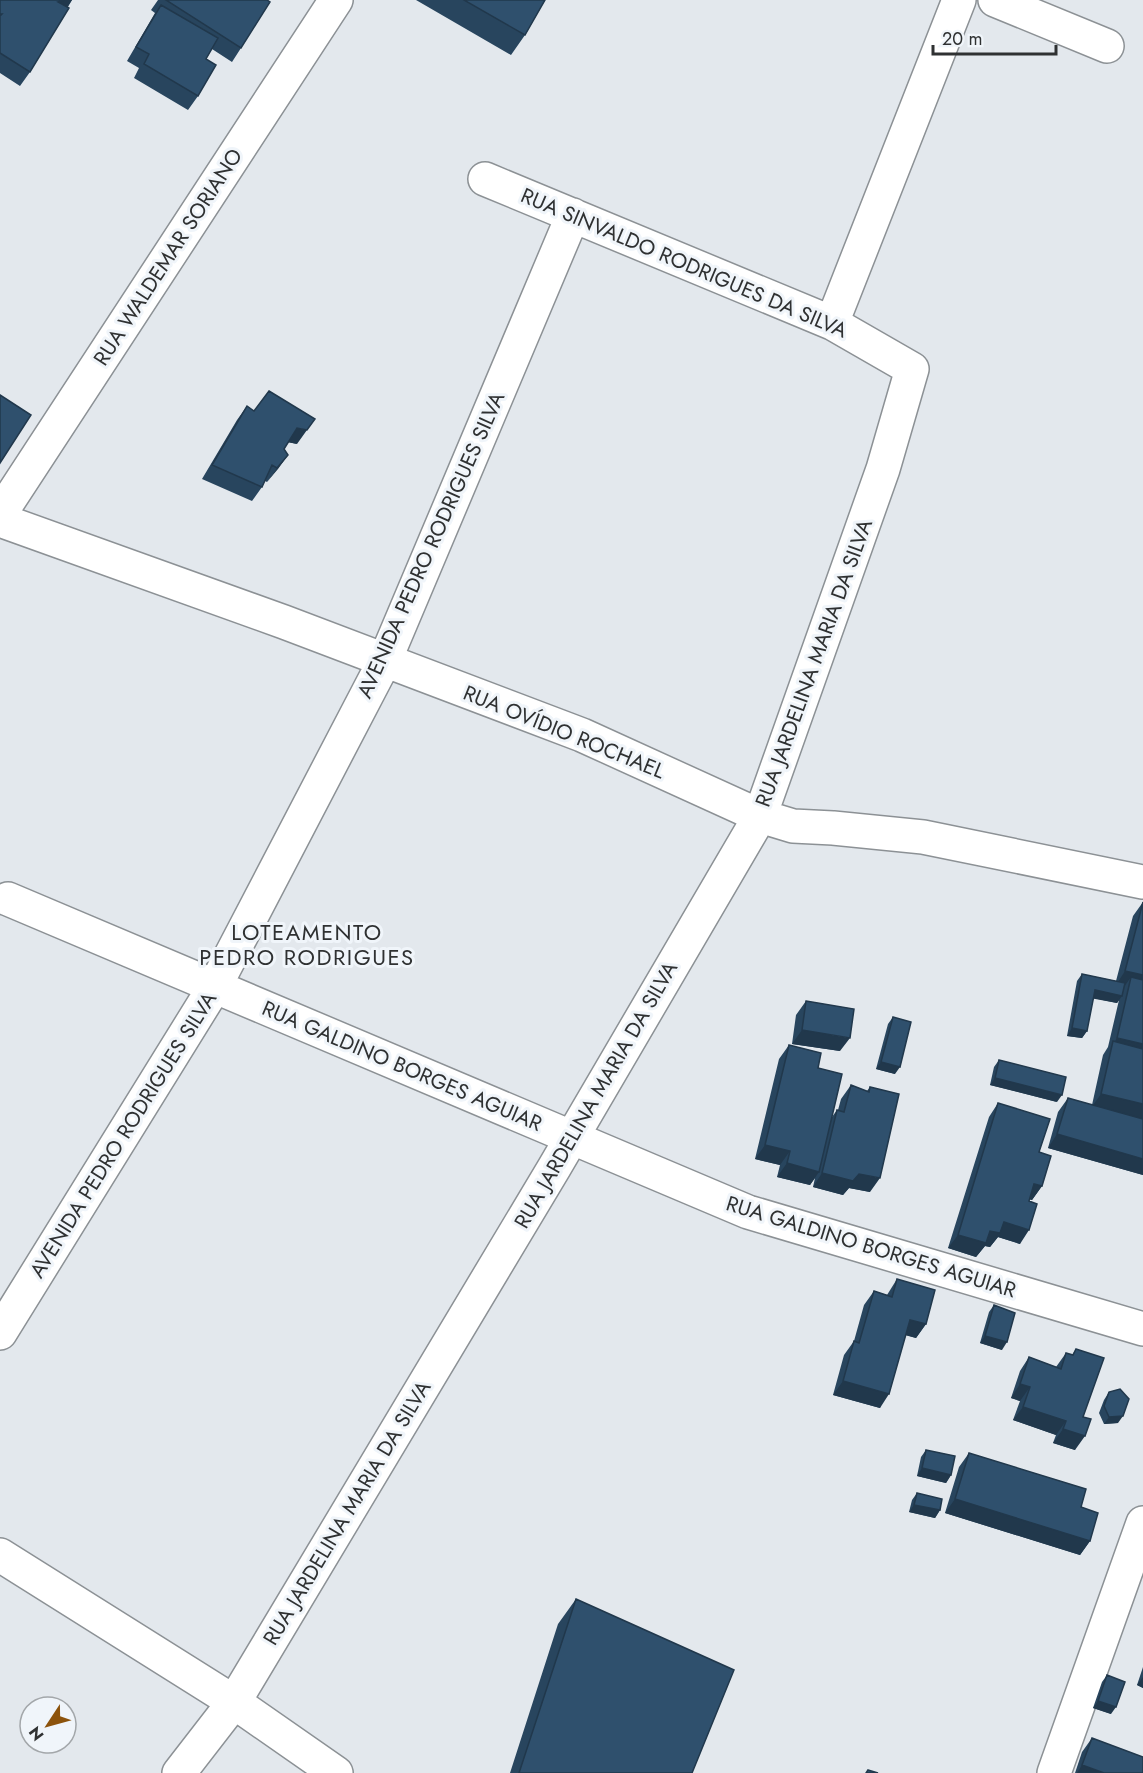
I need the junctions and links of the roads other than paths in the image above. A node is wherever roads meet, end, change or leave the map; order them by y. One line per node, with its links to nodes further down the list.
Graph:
1 (336, 0): 9 (street, RUA WALDEMAR SORIANO)
2 (959, 0): 7 (street)
3 (995, 0): 4 (street)
4 (1107, 46)
5 (485, 179): 6 (street, RUA SINVALDO RODRIGUES DA SILVA)
6 (573, 215): 7 (street, RUA SINVALDO RODRIGUES DA SILVA); 11 (street, AVENIDA PEDRO RODRIGUES SILVA)
7 (832, 323): 8 (street, RUA SINVALDO RODRIGUES DA SILVA)
8 (912, 369): 12 (street, RUA JARDELINA MARIA DA SILVA)
9 (0, 513)
10 (0, 520): 11 (street, RUA OVÍDIO ROCHAEL)
11 (385, 660): 12 (street, RUA OVÍDIO ROCHAEL); 15 (street, AVENIDA PEDRO RODRIGUES SILVA)
12 (760, 816): 13 (street, RUA OVÍDIO ROCHAEL); 16 (street, RUA JARDELINA MARIA DA SILVA)
13 (1143, 882)
14 (8, 899): 15 (street, RUA GALDINO BORGES AGUIAR)
15 (215, 986): 16 (street, RUA GALDINO BORGES AGUIAR); 18 (street, AVENIDA PEDRO RODRIGUES SILVA)
16 (572, 1138): 17 (street, RUA GALDINO BORGES AGUIAR); 21 (street, RUA JARDELINA MARIA DA SILVA)
17 (1143, 1329)
18 (0, 1333)
19 (1143, 1523): 24 (street)
20 (0, 1556): 21 (street)
21 (234, 1702): 22 (street, RUA JARDELINA MARIA DA SILVA); 23 (street)
22 (179, 1773)
23 (336, 1773)
24 (1054, 1773)

